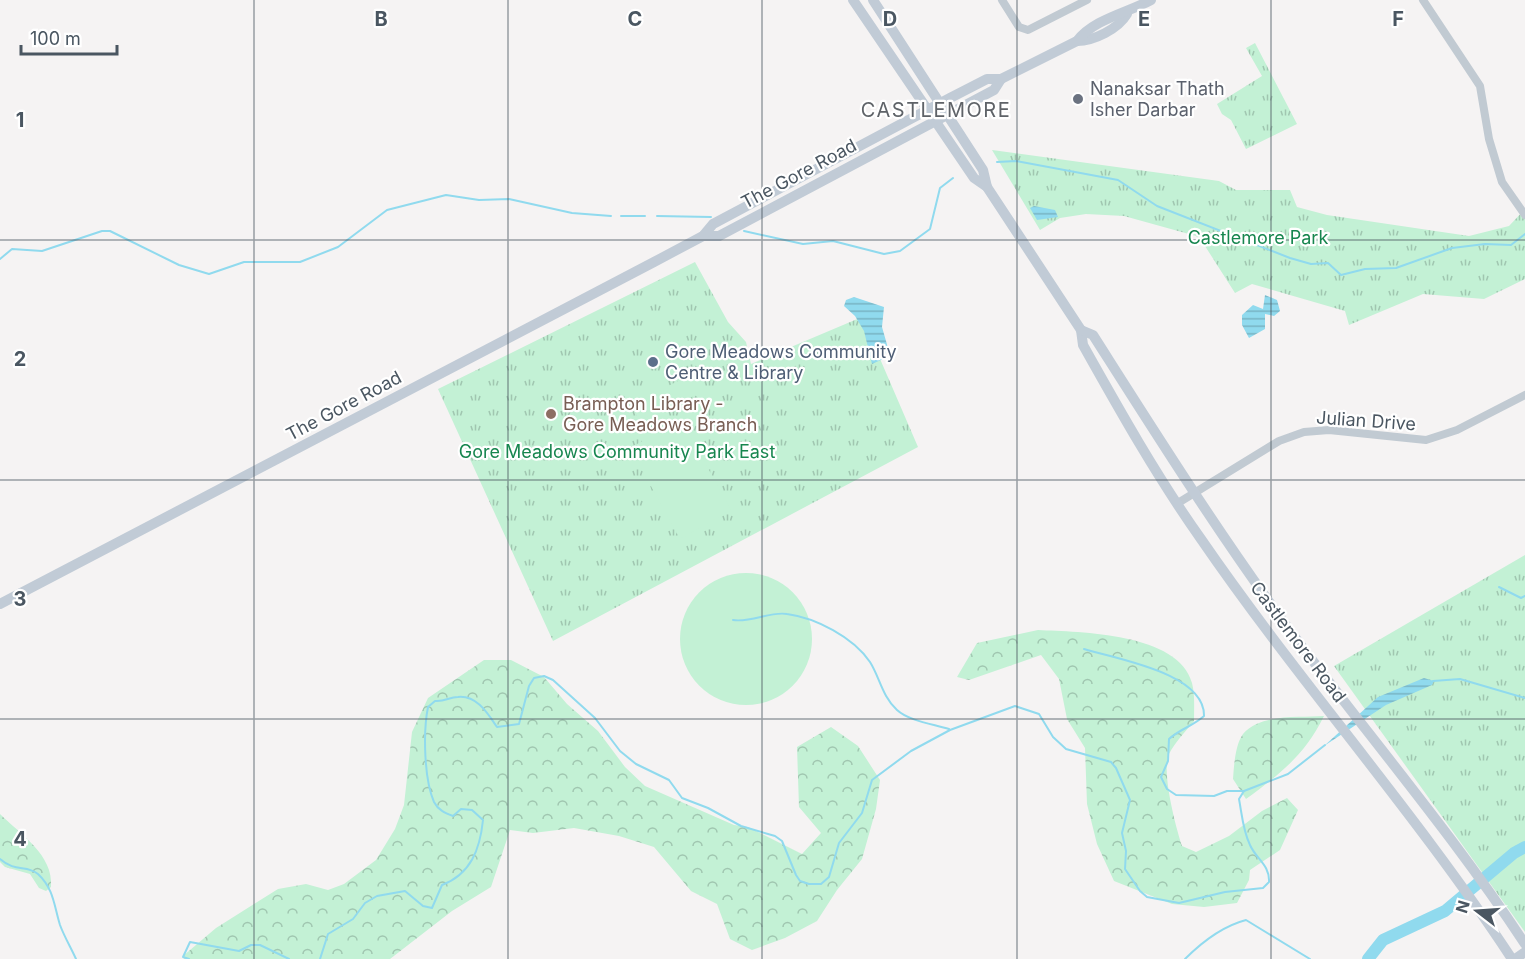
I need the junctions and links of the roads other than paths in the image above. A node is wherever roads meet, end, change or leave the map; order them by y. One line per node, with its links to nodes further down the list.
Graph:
1 (853, 0): 9 (main road, Castlemore Road)
2 (873, 0): 8 (main road, Castlemore Road)
3 (1002, 0): 4 (street)
4 (1087, 0)
5 (1151, 0): 7 (main road, The Gore Road)
6 (1423, 0): 15 (street)
7 (1001, 79): 8 (main road, The Gore Road); 10 (main road, The Gore Road)
8 (939, 104): 9 (main road, The Gore Road); 10 (main road, Castlemore Road)
9 (927, 110): 11 (main road, Castlemore Road); 13 (main road, The Gore Road)
10 (946, 114): 11 (main road, The Gore Road); 12 (main road, Castlemore Road)
11 (935, 120): 12 (main road, Castlemore Road); 14 (main road, The Gore Road)
12 (987, 187): 17 (main road, Castlemore Road)
13 (753, 202): 14 (main road); 16 (main road, The Gore Road)
14 (759, 214): 16 (main road, The Gore Road)
15 (1525, 215)
16 (703, 236): 21 (main road, The Gore Road)
17 (1081, 330): 19 (main road, Castlemore Road); 20 (main road, Castlemore Road)
18 (1525, 394): 19 (street, Julian Drive)
19 (1193, 492): 20 (street, Julian Drive); 22 (main road, Castlemore Road)
20 (1178, 503): 23 (main road, Castlemore Road)
21 (0, 604)
22 (1295, 637): 23 (main road); 24 (main road, Castlemore Road)
23 (1280, 648): 25 (main road, Castlemore Road)
24 (1329, 681): 25 (main road); 26 (main road, Castlemore Road)
25 (1314, 693): 28 (main road, Castlemore Road)
26 (1525, 944)
27 (1525, 952): 28 (main road)
28 (1514, 959)

